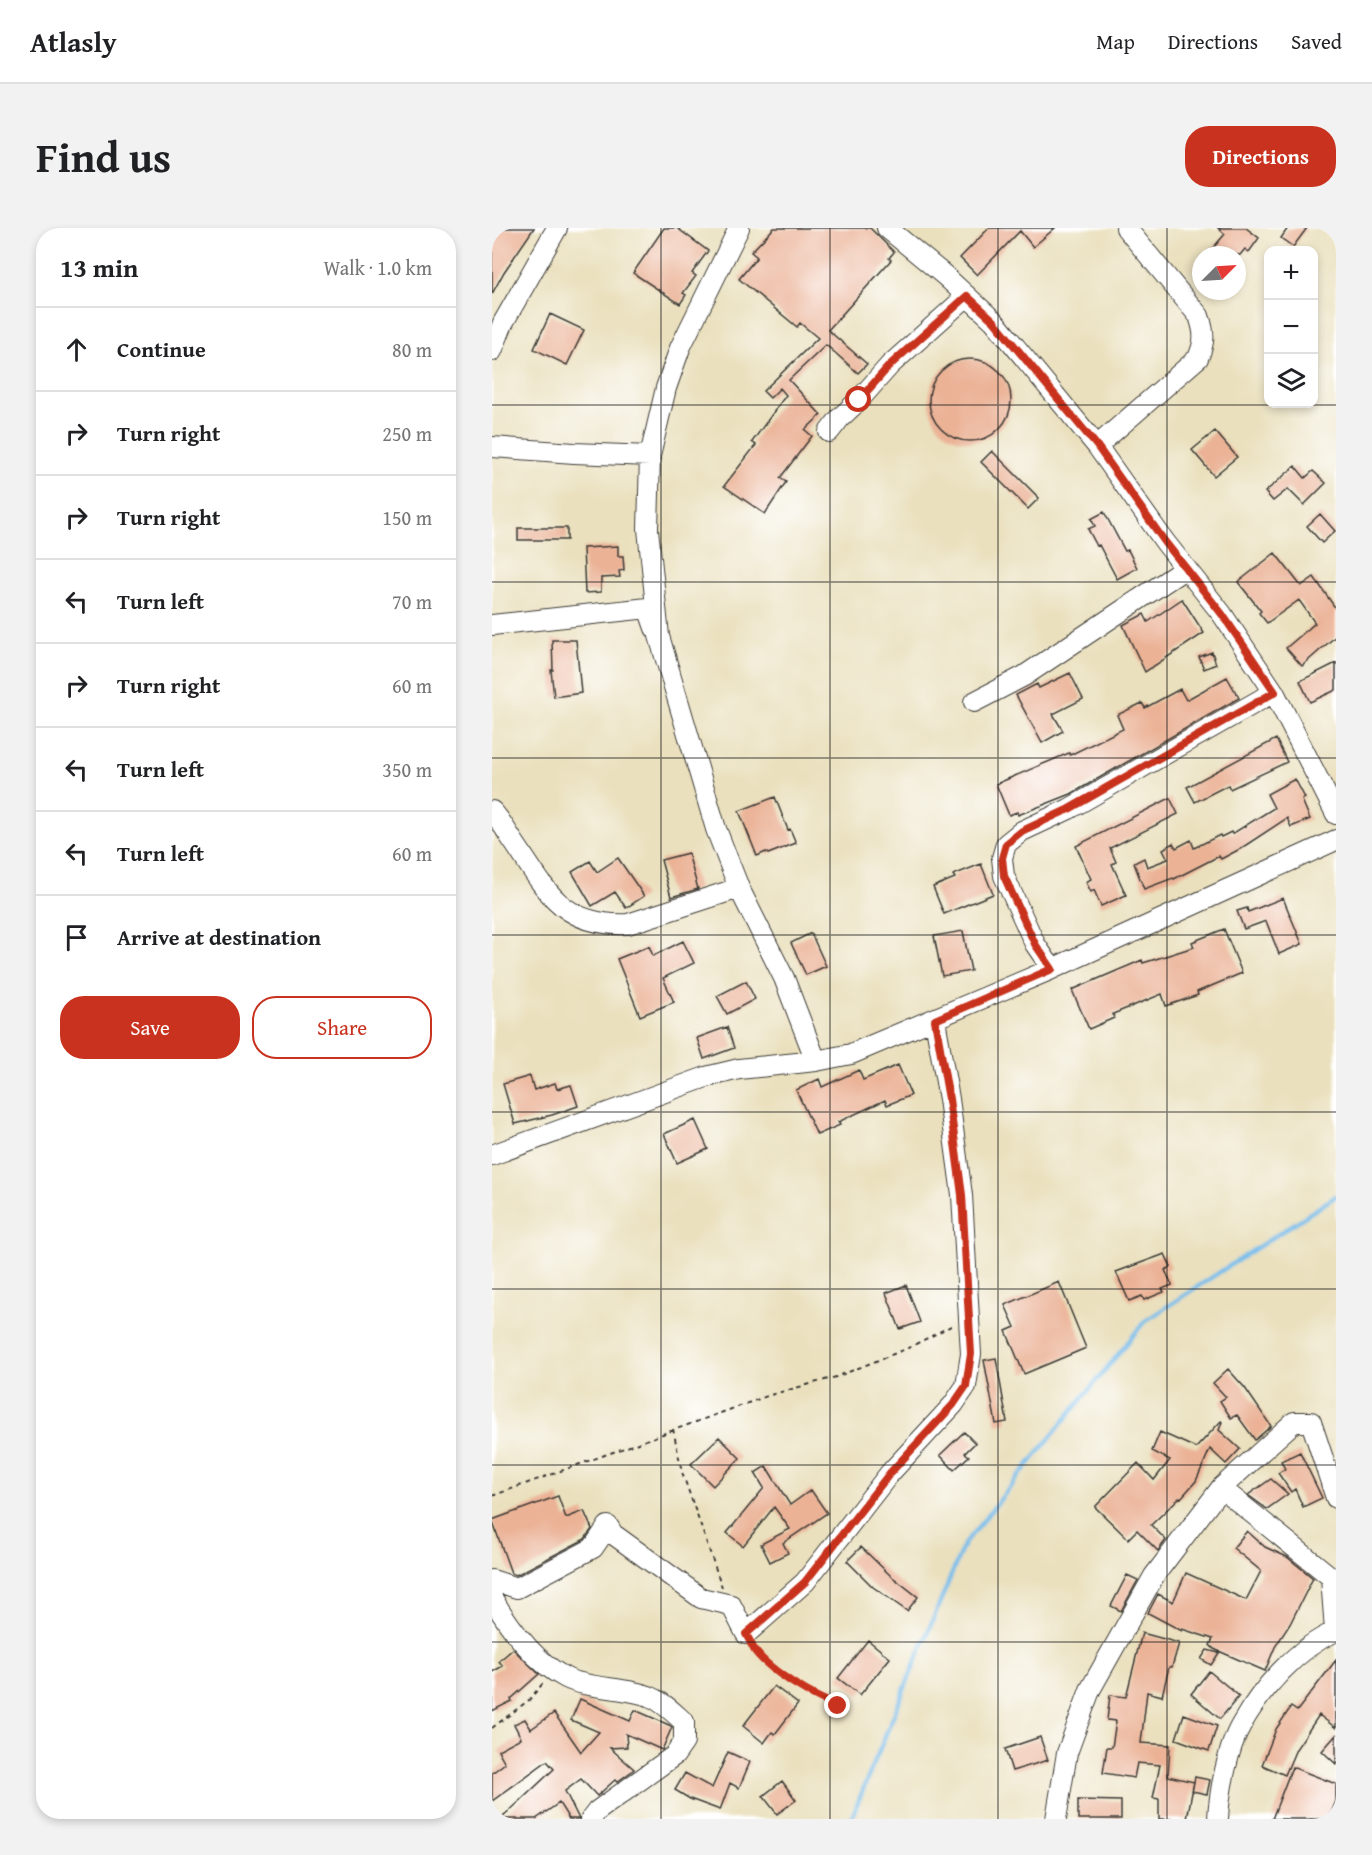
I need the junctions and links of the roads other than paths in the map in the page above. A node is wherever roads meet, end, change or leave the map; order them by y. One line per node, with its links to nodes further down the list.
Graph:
1 (557, 228): 6 (street)
2 (739, 228): 10 (street)
3 (886, 228): 5 (street)
4 (1126, 228): 8 (street)
5 (967, 296): 7 (street); 8 (street)
6 (492, 351)
7 (829, 432)
8 (1097, 446): 11 (street)
9 (492, 447): 10 (street)
10 (650, 456): 12 (street)
11 (1185, 568): 16 (street); 17 (street)
12 (654, 589): 13 (street); 15 (street)
13 (648, 608): 14 (street); 15 (street)
14 (492, 626)
15 (659, 636): 21 (street)
16 (1275, 692): 19 (street); 22 (street)
17 (974, 702)
18 (492, 812): 21 (street)
19 (1336, 814)
20 (1336, 840): 22 (street)
21 (739, 888): 24 (street)
22 (1052, 969): 23 (street)
23 (935, 1020): 24 (street); 30 (street)
24 (816, 1061): 25 (street)
25 (492, 1155)
26 (1221, 1488): 27 (street); 28 (street); 34 (street)
27 (1336, 1498)
28 (1334, 1576): 32 (street)
29 (492, 1580): 30 (street)
30 (517, 1588): 31 (street)
31 (496, 1604): 33 (street)
32 (1336, 1631): 35 (street)
33 (591, 1819)
34 (1056, 1819)
35 (1218, 1819)

